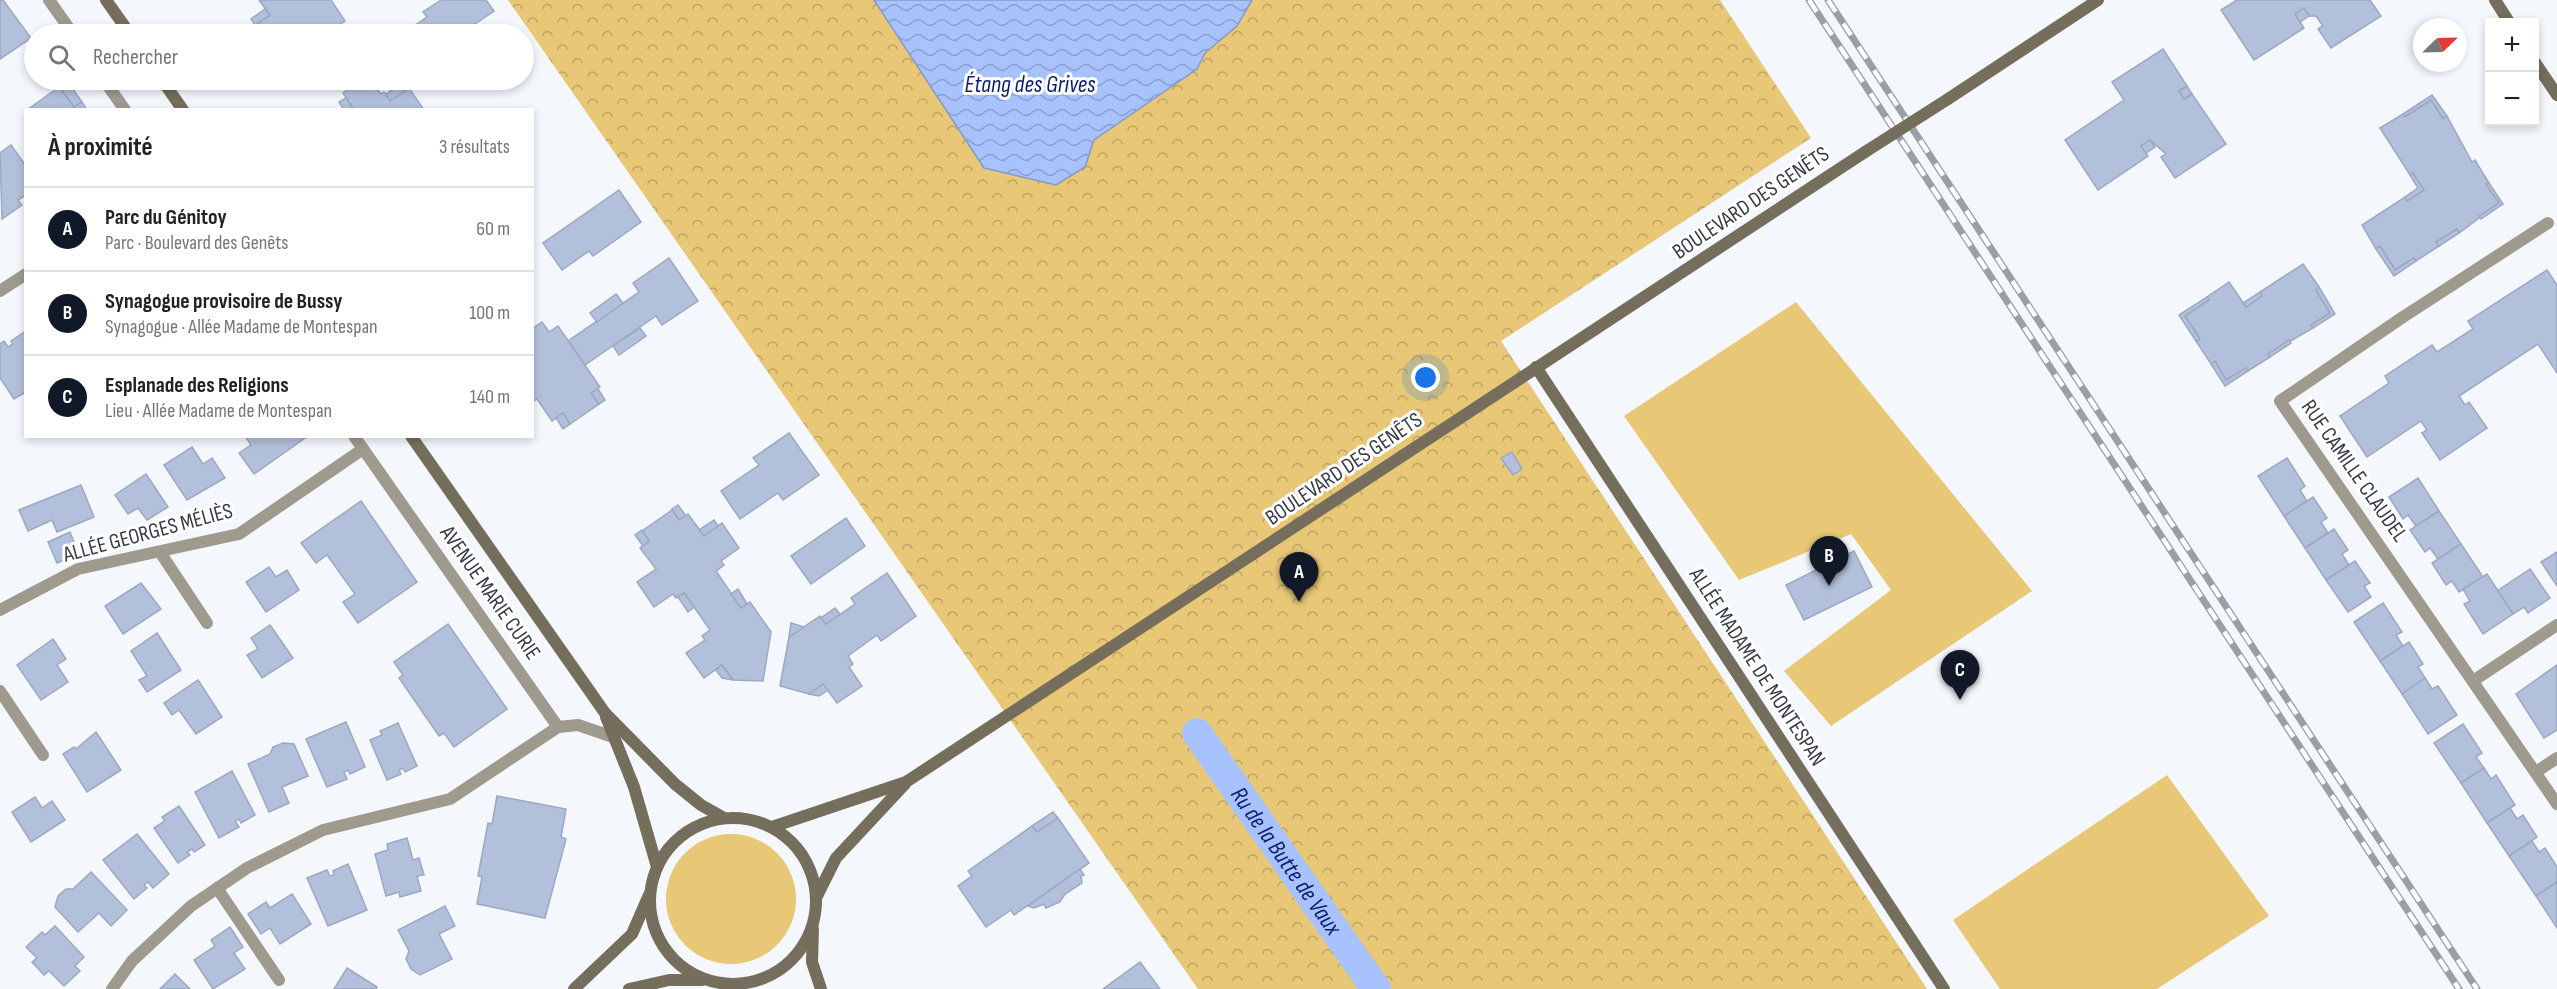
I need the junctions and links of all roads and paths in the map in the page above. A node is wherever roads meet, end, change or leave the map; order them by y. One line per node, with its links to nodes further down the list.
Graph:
1 (49, 0): 6 (street)
2 (106, 0): 7 (street)
3 (2098, 0): 17 (street, BOULEVARD DES GENÊTS, bridge)
4 (2495, 0): 5 (street)
5 (2506, 18)
6 (66, 24)
7 (123, 24)
8 (2539, 67): 11 (street)
9 (111, 90): 12 (street)
10 (169, 90): 13 (street)
11 (2557, 95)
12 (124, 108)
13 (182, 108)
14 (2548, 223): 25 (street, RUE CAMILLE CLAUDEL)
15 (24, 275): 16 (street)
16 (0, 291)
17 (1536, 367): 33 (street, BOULEVARD DES GENÊTS); 49 (street, ALLÉE MADAME DE MONTESPAN)
18 (355, 438): 20 (street, AVENUE MARIE CURIE)
19 (412, 438): 27 (street, AVENUE MARIE CURIE)
20 (363, 449): 21 (street, ALLÉE GEORGES MÉLIÈS); 28 (street, AVENUE MARIE CURIE)
21 (160, 552): 22 (street, ALLÉE GEORGES MÉLIÈS); 23 (street)
22 (0, 610)
23 (207, 623)
24 (2557, 625): 25 (street)
25 (2473, 681): 32 (street, RUE CAMILLE CLAUDEL)
26 (0, 691): 30 (street)
27 (605, 713): 29 (street, AVENUE MARIE CURIE); 35 (street, AVENUE MARIE CURIE)
28 (558, 727): 29 (street); 38 (street)
29 (614, 737): 37 (street, AVENUE MARIE CURIE)
30 (43, 755)
31 (2557, 758): 32 (street)
32 (2536, 772): 34 (street, RUE CAMILLE CLAUDEL)
33 (906, 782): 36 (street, BOULEVARD DES GENÊTS); 40 (street, BOULEVARD DES GENÊTS)
34 (2557, 804)
35 (724, 818): 36 (street); 37 (street)
36 (772, 827): 40 (street)
37 (657, 867): 39 (street)
38 (216, 888): 42 (street); 45 (street)
39 (650, 891): 43 (street); 46 (street)
40 (816, 898): 41 (street)
41 (813, 926): 44 (street); 48 (street)
42 (279, 980)
43 (706, 980): 44 (street); 47 (street)
44 (736, 987)
45 (112, 989)
46 (574, 989)
47 (629, 989)
48 (821, 989)
49 (1944, 989)

